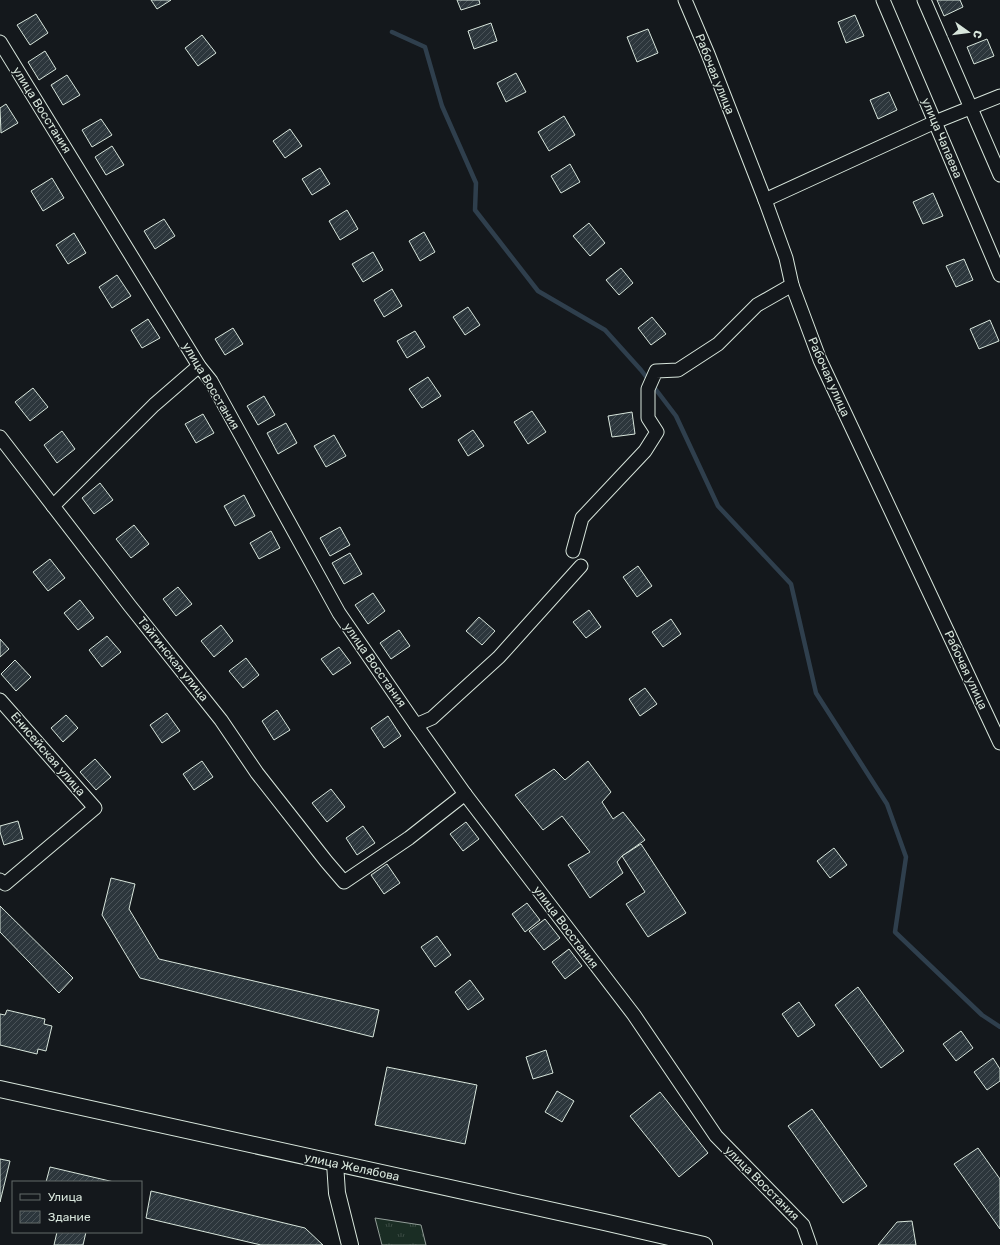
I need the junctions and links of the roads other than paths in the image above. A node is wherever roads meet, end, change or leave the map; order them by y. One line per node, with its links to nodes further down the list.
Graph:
1 (685, 0): 9 (street, Рабочая улица)
2 (883, 0): 7 (street, улица Чапаева)
3 (924, 0): 6 (street)
4 (0, 42): 12 (street, улица Восстания)
5 (1000, 96): 6 (street)
6 (971, 108): 7 (street); 8 (street)
7 (935, 122): 9 (street); 10 (street, улица Чапаева)
8 (1000, 175)
9 (765, 200): 11 (street, Рабочая улица)
10 (1000, 275)
11 (792, 286): 15 (street); 19 (street, Рабочая улица)
12 (198, 366): 14 (street); 18 (street, улица Восстания)
13 (0, 437): 14 (street, Тайгинская улица)
14 (53, 506): 20 (street, Тайгинская улица)
15 (573, 551)
16 (581, 566): 18 (street)
17 (0, 700): 21 (street, Енисейская улица)
18 (416, 725): 20 (street, улица Восстания)
19 (1000, 743)
20 (465, 794): 26 (street, улица Восстания)
21 (0, 880)
22 (0, 1089): 23 (street, улица Желябова)
23 (335, 1163): 24 (street); 25 (street, улица Желябова)
24 (350, 1245)
25 (704, 1245)
26 (810, 1245)

